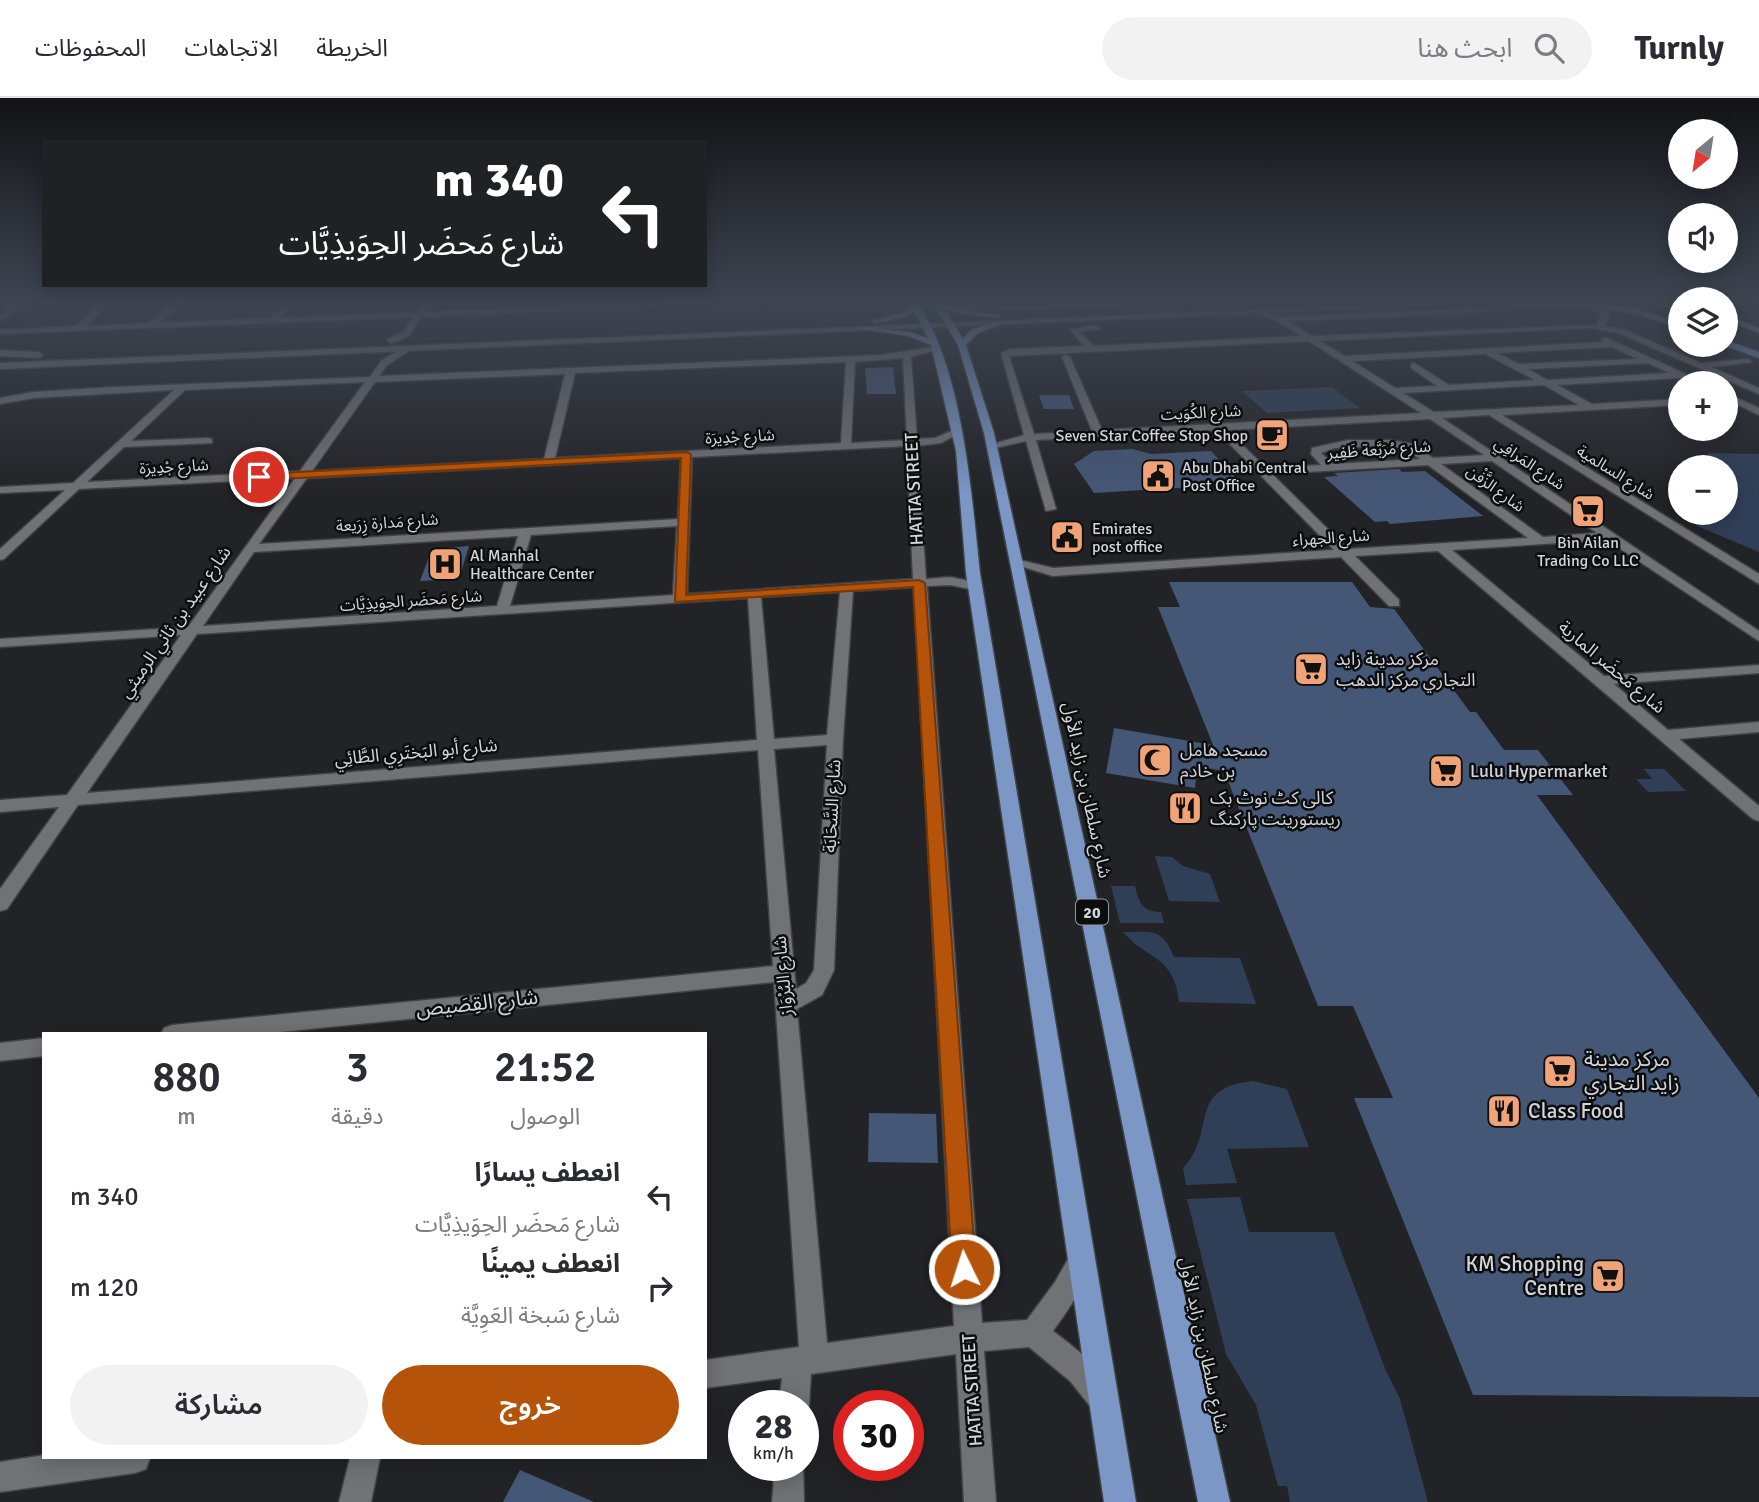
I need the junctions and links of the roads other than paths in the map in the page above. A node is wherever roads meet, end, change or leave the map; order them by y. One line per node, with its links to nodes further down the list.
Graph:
1 (19, 366): 15 (street)
2 (379, 366): 19 (street, شارع عبيد بن ثاني الرميثي)
3 (676, 366): 17 (street)
4 (851, 366): 43 (street)
5 (907, 366): 41 (street, HATTA STREET)
6 (938, 366): 40 (main road)
7 (968, 366): 37 (main road, شارع سلطان بن زايد الأول / 20)
8 (1007, 366): 36 (street)
9 (1070, 366): 35 (street)
10 (1353, 366): 23 (street, شارع المَرافِي)
11 (1415, 366): 22 (street)
12 (1514, 366): 16 (street)
13 (1545, 366): 16 (street)
14 (1700, 366): 24 (street)
15 (0, 367)
16 (1517, 367): 20 (street)
17 (571, 370): 19 (street); 47 (street)
18 (1668, 376): 20 (street)
19 (373, 379): 21 (street); 50 (street, شارع عبيد بن ثاني الرميثي)
20 (1547, 383): 22 (street); 30 (street)
21 (183, 387): 27 (street); 42 (street)
22 (1447, 388): 23 (street)
23 (1394, 391): 33 (street, شارع المَرافِي)
24 (1759, 391)
25 (1759, 397): 26 (street)
26 (1738, 398)
27 (0, 401)
28 (1668, 403): 30 (street, شارع الكُوَيت)
29 (1738, 403): 32 (street)
30 (1590, 407): 31 (street, شارع الكُوَيت)
31 (1491, 412): 33 (street, شارع الكُوَيت); 65 (street, شارع السالمية)
32 (1759, 412)
33 (1431, 415): 34 (street, شارع الكُوَيت); 45 (street, شارع المَرافِي)
34 (1219, 427): 35 (street, شارع الكُوَيت); 49 (street)
35 (1098, 433): 36 (street, شارع الكُوَيت)
36 (1030, 437): 37 (street, شارع الكُوَيت); 53 (street)
37 (990, 440): 62 (main road, شارع سلطان بن زايد الأول / 20)
38 (208, 441): 42 (street)
39 (937, 441): 40 (street, شارع جْدِيرَة); 40 (street, شارع جْدِيرَة); 41 (street, شارع جْدِيرَة)
40 (959, 442): 64 (main road)
41 (911, 443): 43 (street, شارع جْدِيرَة); 66 (street, HATTA STREET)
42 (121, 444): 51 (street)
43 (846, 446): 44 (street, شارع جْدِيرَة)
44 (687, 454): 47 (street, شارع جْدِيرَة); 54 (street)
45 (1494, 457): 46 (street, شارع مُرَبَّعة ظَفِير); 56 (street, شارع المَرافِي)
46 (1432, 461): 48 (street, شارع مُرَبَّعة ظَفِير); 48 (street, شارع الزَّفْن); 57 (street, شارع الزَّفْن)
47 (548, 463): 50 (street, شارع جْدِيرَة)
48 (1331, 468): 49 (street, شارع مُرَبَّعة ظَفِير)
49 (1266, 471): 60 (street)
50 (302, 475): 51 (street, شارع جْدِيرَة); 59 (street, شارع عبيد بن ثاني الرميثي)
51 (75, 487): 52 (street, شارع جْدِيرَة); 61 (street)
52 (0, 491)
53 (1050, 509)
54 (684, 522): 55 (street, شارع مَدارة زِرَيعة); 70 (street)
55 (526, 531): 59 (street, شارع مَدارة زِرَيعة); 72 (street)
56 (1611, 537): 57 (street, شارع الجهراء); 74 (street, شارع المَرافِي)
57 (1541, 541): 58 (street, شارع الجهراء)
58 (1441, 547): 60 (street, شارع الجهراء); 77 (street, شارع مَحضَر المارية)
59 (250, 548): 73 (street, شارع عبيد بن ثاني الرميثي)
60 (1347, 553): 63 (street, شارع الجهراء); 71 (street)
61 (0, 556)
62 (1016, 563): 63 (street, شارع الجهراء); 68 (main road, شارع سلطان بن زايد الأول / 20)
63 (1053, 572): 68 (street, شارع الجهراء)
64 (974, 580): 66 (street, شارع مَحضَر الحِوَيذِيَّات); 91 (main road)
65 (1759, 580)
66 (919, 583): 67 (street, شارع مَحضَر الحِوَيذِيَّات); 93 (street, HATTA STREET)
67 (847, 588): 69 (street, شارع مَحضَر الحِوَيذِيَّات); 80 (street, شارع السَّحَابَة)
68 (1022, 588): 106 (main road, شارع سلطان بن زايد الأول / 20)
69 (754, 594): 70 (street, شارع مَحضَر الحِوَيذِيَّات); 81 (street, شارع البُرْوَاز)
70 (680, 599): 72 (street, شارع مَحضَر الحِوَيذِيَّات)
71 (1394, 603)
72 (502, 611): 73 (street, شارع مَحضَر الحِوَيذِيَّات)
73 (193, 631): 75 (street, شارع مَحضَر الحِوَيذِيَّات); 82 (street, شارع عبيد بن ثاني الرميثي)
74 (1759, 637)
75 (0, 643)
76 (1759, 669): 77 (street)
77 (1598, 681): 79 (street, شارع مَحضَر المارية)
78 (1759, 727): 79 (street)
79 (1663, 735): 84 (street, شارع مَحضَر المارية)
80 (835, 739): 81 (street, شارع أبو البَختَرِي الطَّائِي); 87 (street, شارع السَّحَابَة)
81 (765, 745): 82 (street, شارع أبو البَختَرِي الطَّائِي); 86 (street, شارع البُرْوَاز)
82 (75, 800): 83 (street, شارع أبو البَختَرِي الطَّائِي); 85 (street, شارع عبيد بن ثاني الرميثي)
83 (0, 806)
84 (1759, 815)
85 (0, 904)
86 (782, 972): 87 (street, شارع البُرْوَاز); 88 (street, شارع القِصَيص)
87 (786, 1005): 94 (street, شارع البُرْوَاز)
88 (192, 1032)
89 (42, 1047): 90 (street)
90 (0, 1052)
91 (1080, 1263): 92 (street); 97 (main road)
92 (1034, 1333): 93 (street); 97 (street)
93 (969, 1338): 94 (street); 104 (street, HATTA STREET)
94 (806, 1360): 95 (street); 96 (street, شارع البُرْوَاز)
95 (707, 1374)
96 (798, 1390)
97 (1102, 1399): 105 (main road)
98 (128, 1459): 100 (street)
99 (365, 1459): 102 (street)
100 (0, 1477)
101 (789, 1481): 103 (street)
102 (355, 1502)
103 (788, 1502)
104 (980, 1502)
105 (1119, 1502)
106 (1214, 1502)

